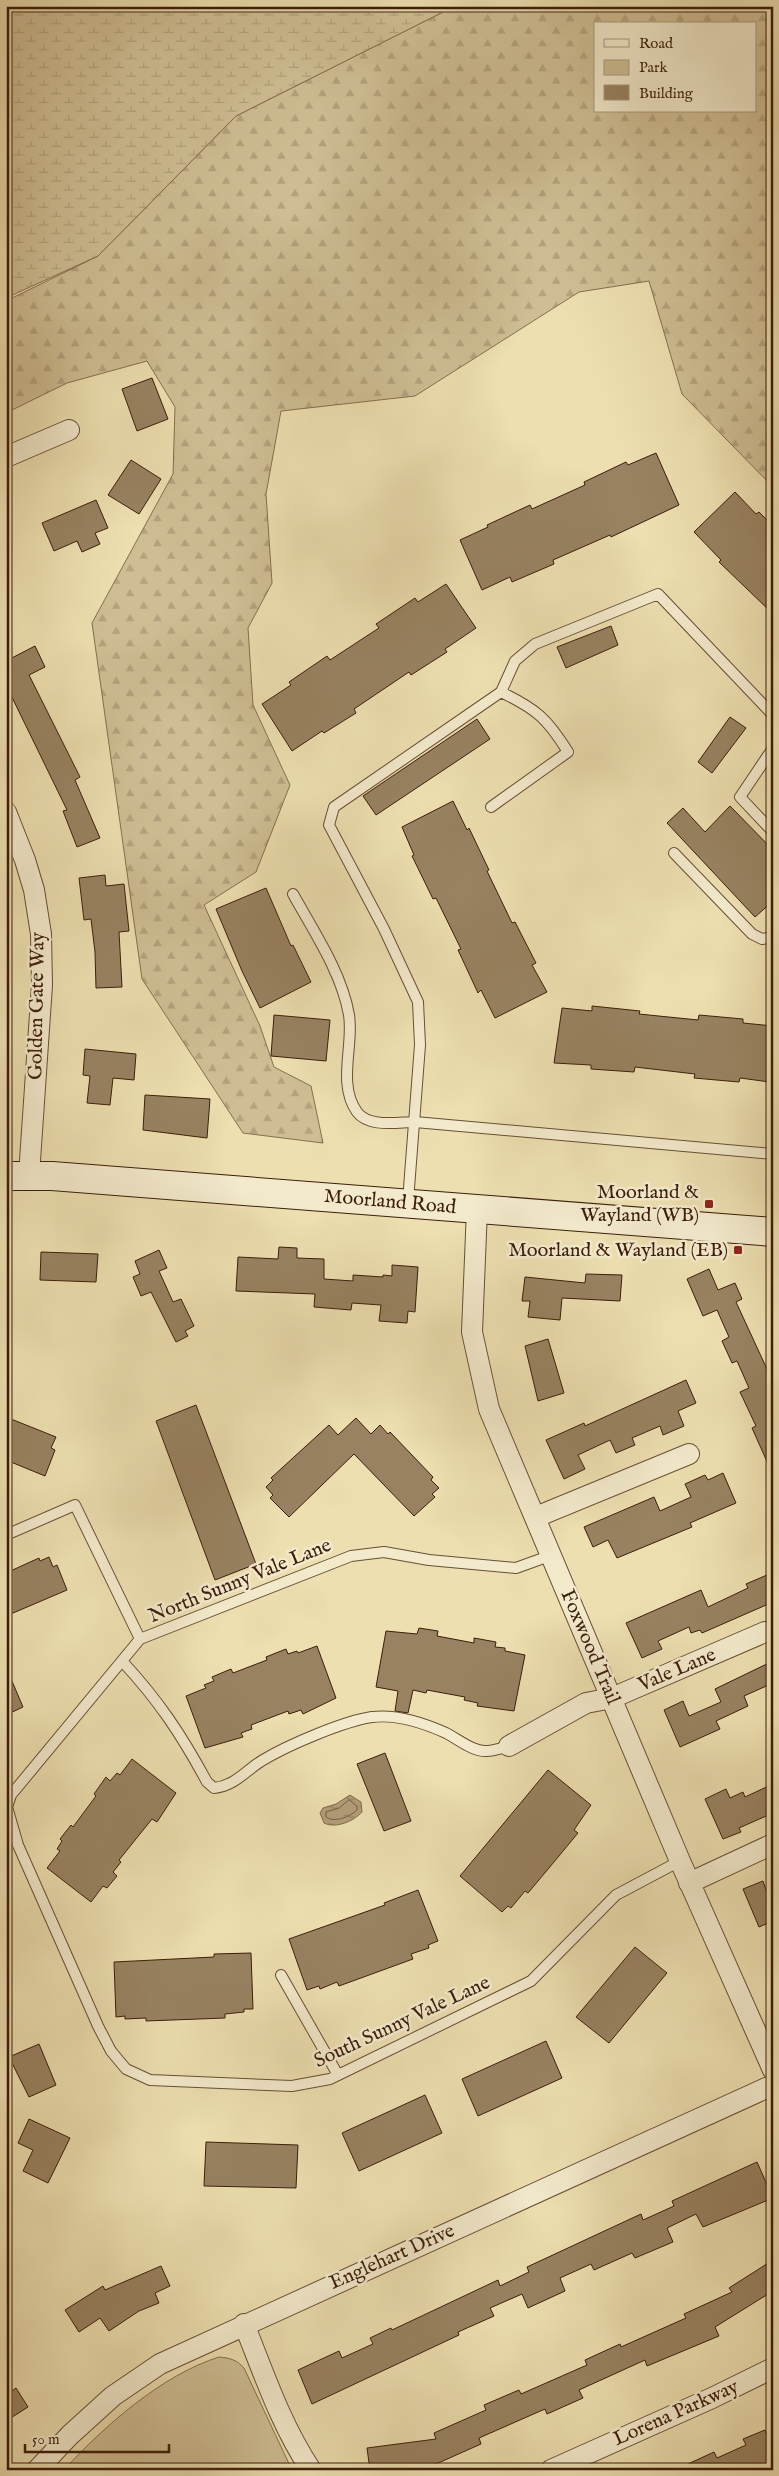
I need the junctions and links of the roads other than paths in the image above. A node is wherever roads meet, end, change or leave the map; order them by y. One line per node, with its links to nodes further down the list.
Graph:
1 (69, 430): 2 (street)
2 (6, 456)
3 (501, 692): 4 (lane); 6 (lane); 12 (lane)
4 (773, 714)
5 (773, 748): 8 (lane)
6 (491, 807)
7 (6, 812): 14 (street, Golden Gate Way)
8 (773, 832)
9 (674, 853): 11 (lane)
10 (293, 894): 12 (lane)
11 (773, 937)
12 (415, 1122): 13 (lane); 15 (lane)
13 (773, 1154)
14 (18, 1176): 15 (street, Moorland Road)
15 (408, 1204): 16 (street, Moorland Road)
16 (477, 1209): 17 (street, Moorland Road); 19 (street, Foxwood Trail)
17 (773, 1232)
18 (689, 1454): 19 (street)
19 (536, 1517): 21 (street, Foxwood Trail)
20 (6, 1535): 23 (lane)
21 (552, 1556): 23 (lane, North Sunny Vale Lane); 25 (street, Foxwood Trail)
22 (765, 1632): 25 (street, Vale Lane)
23 (140, 1640): 24 (lane, North Sunny Vale Lane)
24 (122, 1661): 26 (lane); 27 (lane, North Sunny Vale Lane)
25 (612, 1698): 26 (street, Vale Lane); 29 (street, Foxwood Trail)
26 (509, 1746)
27 (11, 1795): 33 (lane, South Sunny Vale Lane)
28 (773, 1844): 30 (street)
29 (680, 1860): 30 (street, Foxwood Trail); 33 (lane, South Sunny Vale Lane)
30 (689, 1883): 32 (street, Foxwood Trail)
31 (281, 1975): 33 (lane)
32 (773, 2070)
33 (338, 2075)
34 (773, 2086): 35 (street, Englehart Drive)
35 (244, 2324): 37 (street, Englehart Drive); 38 (street)
36 (773, 2368): 39 (street, Lorena Parkway)
37 (37, 2470)
38 (311, 2470)
39 (552, 2470)

